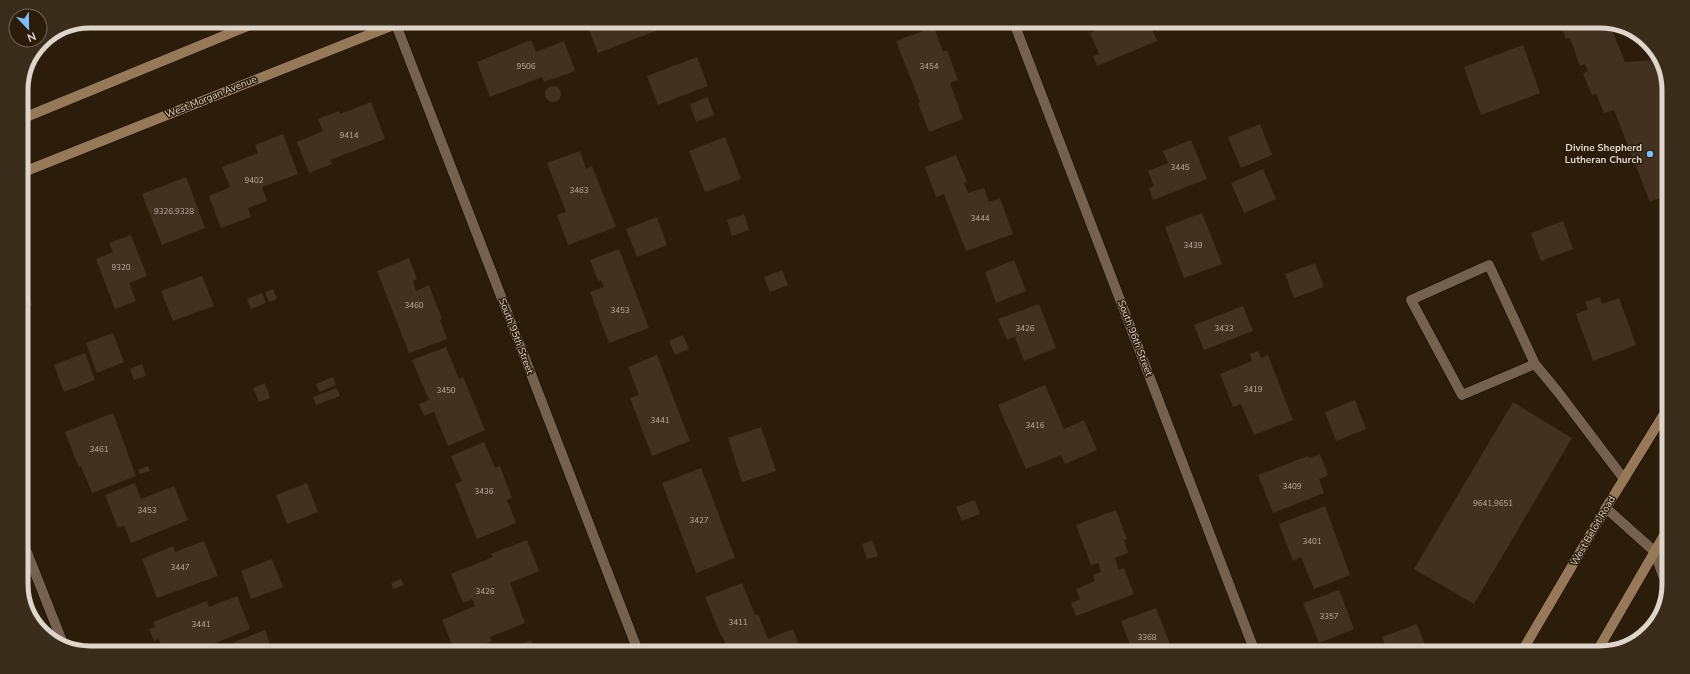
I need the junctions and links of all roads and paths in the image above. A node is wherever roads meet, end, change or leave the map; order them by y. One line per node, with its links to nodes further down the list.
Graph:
1 (243, 28): 5 (street)
2 (383, 28): 6 (street, West Morgan Avenue)
3 (400, 28): 16 (street, South 95th Street)
4 (1016, 28): 17 (street, South 96th Street)
5 (28, 117)
6 (28, 170)
7 (1535, 364): 7 (street); 9 (street)
8 (1662, 417): 9 (street, West Beloit Road)
9 (1624, 480): 10 (street, West Beloit Road)
10 (1606, 508): 12 (street); 18 (street, West Beloit Road)
11 (1662, 538): 12 (street)
12 (1654, 551): 14 (street); 19 (street)
13 (28, 555): 15 (street)
14 (1662, 572)
15 (61, 639)
16 (636, 646)
17 (1253, 646)
18 (1525, 646)
19 (1600, 646)

